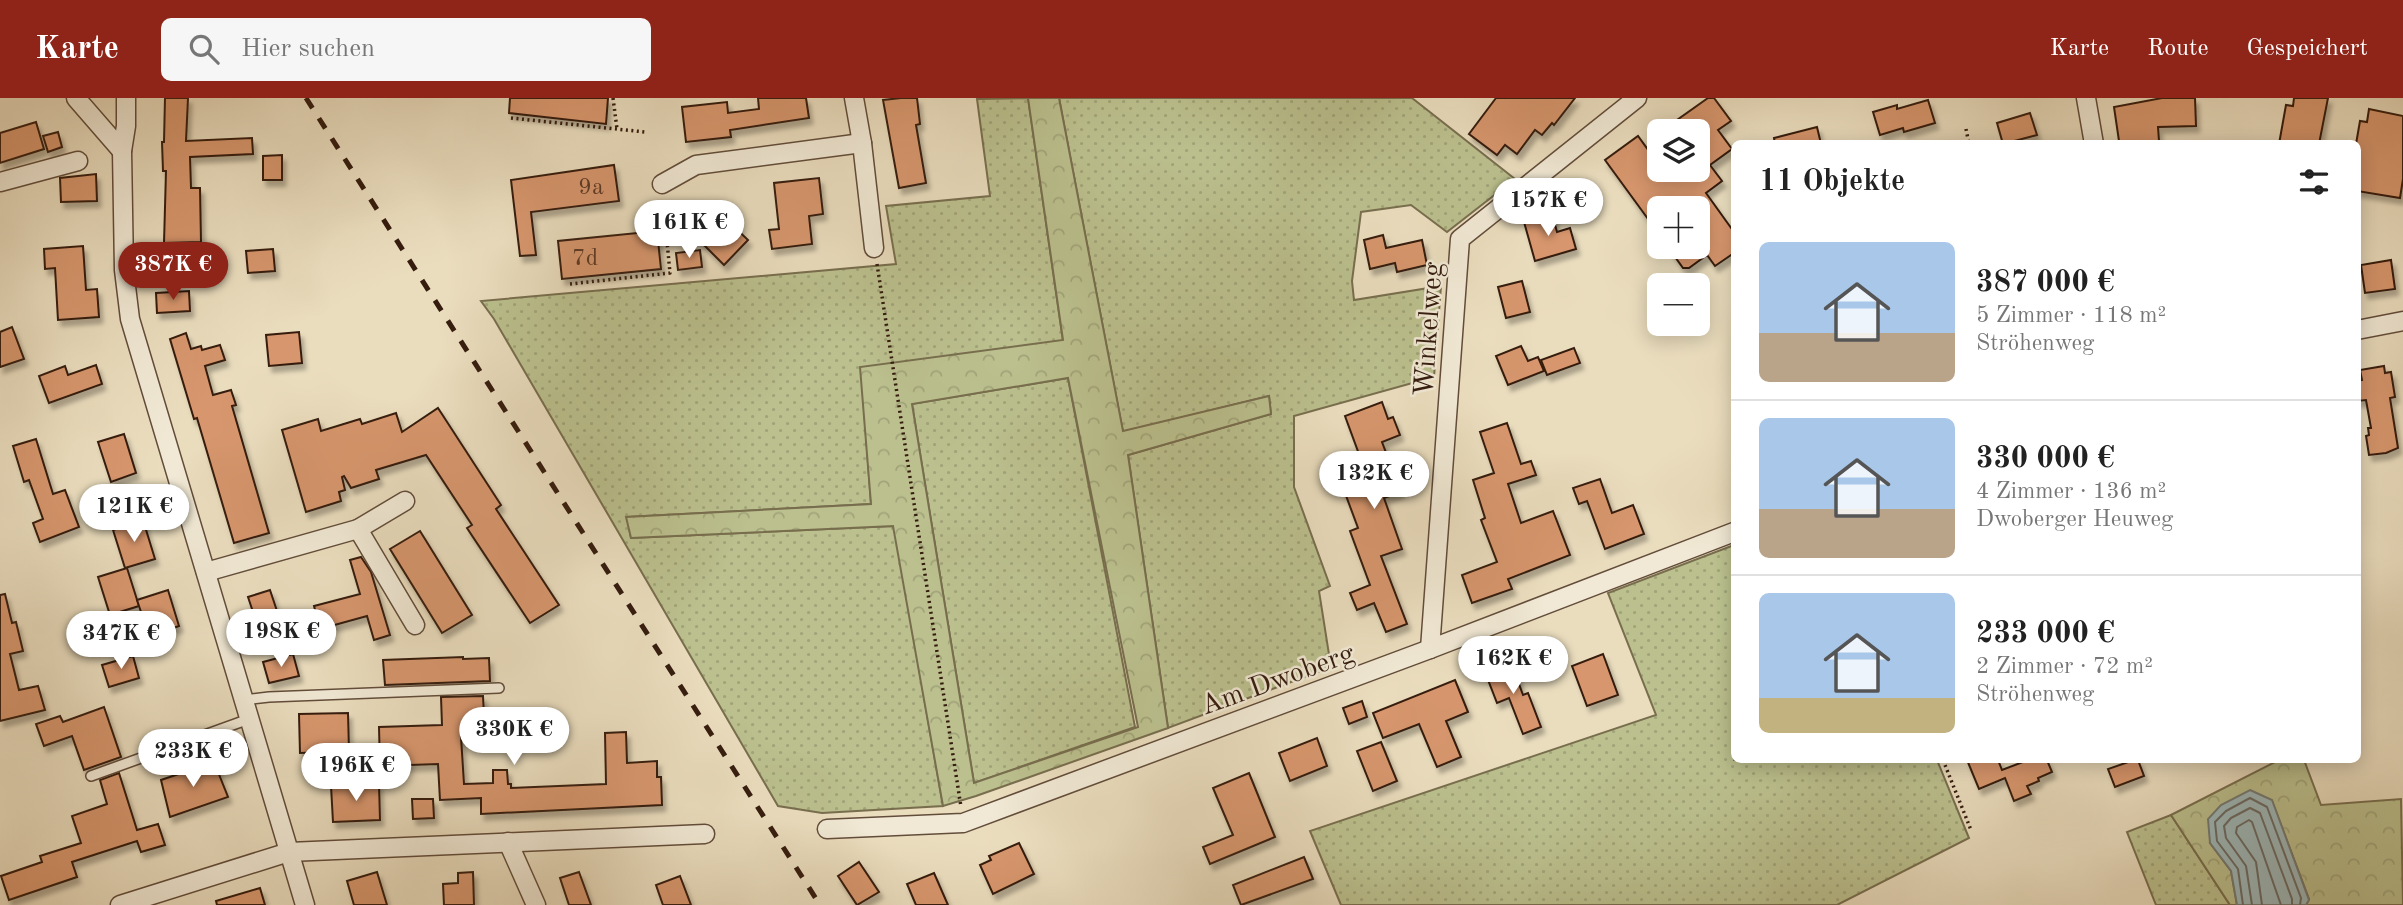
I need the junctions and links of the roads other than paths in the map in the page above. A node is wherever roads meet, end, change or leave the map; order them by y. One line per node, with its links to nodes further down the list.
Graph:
1 (76, 98): 8 (street)
2 (126, 98): 8 (street)
3 (854, 98): 7 (street)
4 (1637, 98): 20 (street, Winkelweg)
5 (2086, 98): 6 (street)
6 (2093, 140)
7 (862, 143): 11 (street); 12 (street)
8 (122, 151): 18 (street)
9 (78, 161): 10 (street)
10 (0, 182)
11 (662, 184)
12 (874, 248)
13 (2403, 321): 14 (street)
14 (2361, 329)
15 (405, 501): 16 (street)
16 (358, 529): 18 (street); 19 (street)
17 (1731, 533): 20 (street, Am Dwoberg)
18 (206, 572): 22 (street)
19 (415, 625)
20 (1430, 649): 25 (street, Am Dwoberg)
21 (499, 688): 22 (lane)
22 (244, 700): 23 (street)
23 (249, 719): 24 (lane); 28 (street)
24 (91, 776)
25 (827, 829)
26 (705, 834): 27 (street)
27 (508, 842): 28 (street); 31 (street)
28 (289, 852): 29 (street); 30 (street)
29 (120, 905)
30 (305, 905)
31 (536, 905)

